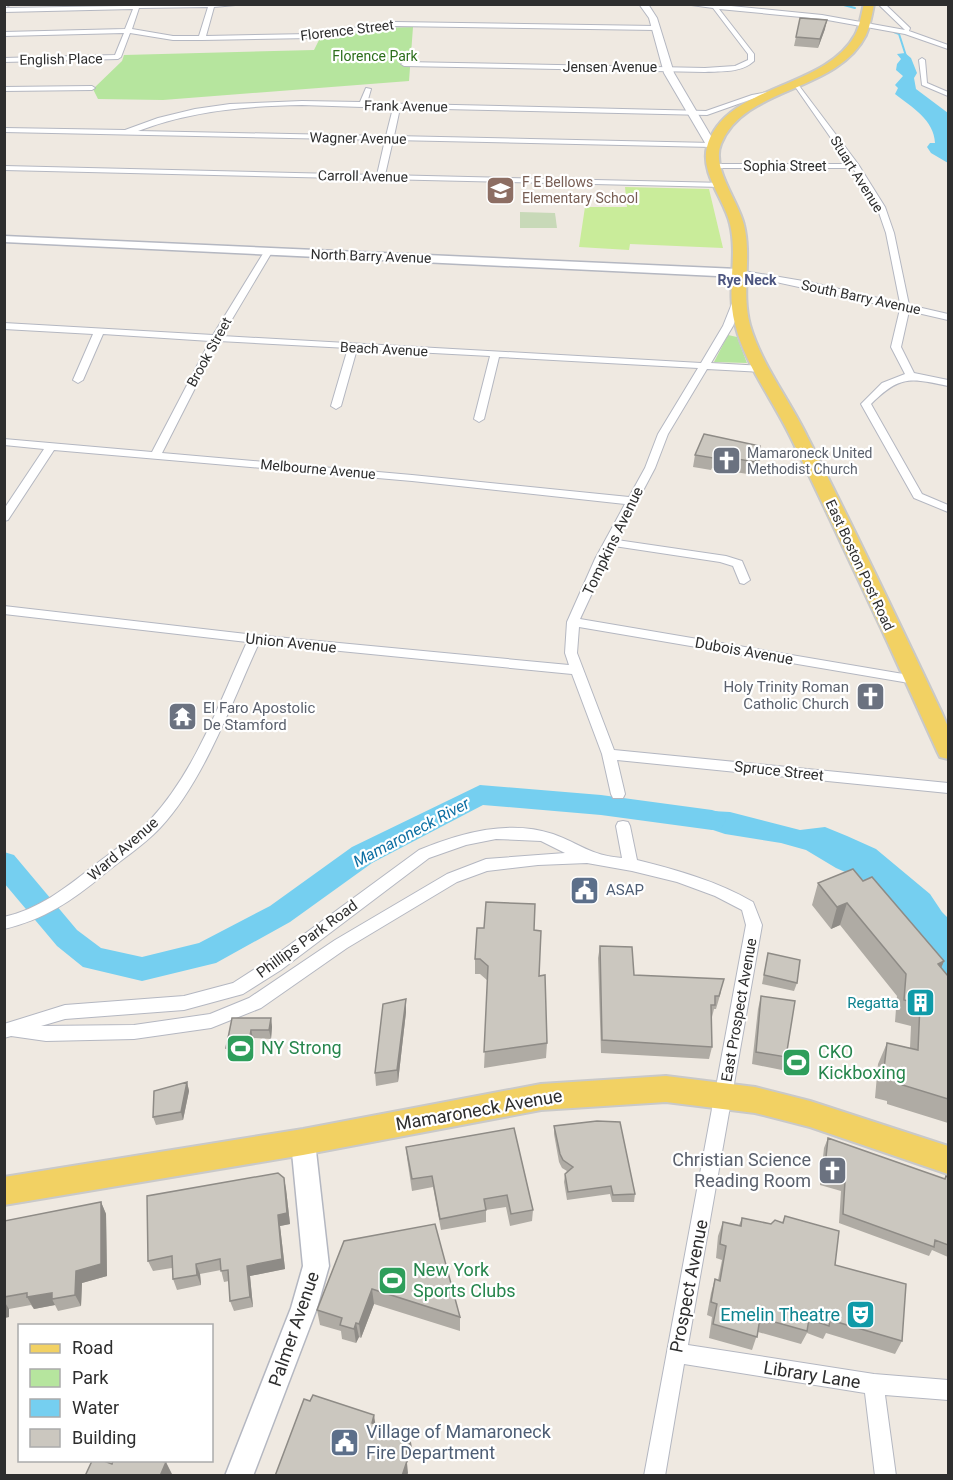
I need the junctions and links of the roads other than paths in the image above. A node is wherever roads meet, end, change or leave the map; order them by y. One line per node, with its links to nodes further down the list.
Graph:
1 (243, 4): 6 (street)
2 (643, 4): 12 (main road)
3 (687, 4): 10 (street)
4 (869, 4): 11 (main road)
5 (880, 4): 13 (street)
6 (211, 5): 7 (street); 17 (street)
7 (138, 6): 8 (street); 15 (street)
8 (5, 7)
9 (743, 8): 10 (street); 11 (street)
10 (716, 9): 23 (street, Jensen Avenue)
11 (864, 26): 14 (street); 24 (main road)
12 (655, 28): 17 (street, Florence Street); 23 (main road)
13 (908, 29): 14 (street); 18 (street)
14 (895, 30): 19 (street)
15 (127, 31): 16 (street, Florence Street); 17 (street, Florence Street); 20 (street, English Place)
16 (4, 34)
17 (202, 38)
18 (948, 40)
19 (948, 47)
20 (4, 60)
21 (922, 60): 29 (street)
22 (404, 64): 23 (street, Jensen Avenue)
23 (668, 68): 32 (main road)
24 (797, 85): 28 (main road); 38 (street, Stuart Avenue)
25 (92, 88): 26 (street)
26 (4, 89)
27 (368, 89): 30 (street)
28 (782, 91): 32 (street, Frank Avenue); 36 (main road)
29 (948, 94)
30 (363, 105): 31 (street, Frank Avenue); 34 (street, Frank Avenue)
31 (397, 106): 32 (street, Frank Avenue); 35 (street)
32 (693, 112): 36 (main road)
33 (4, 130): 34 (street, Wagner Avenue)
34 (122, 134): 35 (street, Wagner Avenue)
35 (390, 139): 36 (street, Wagner Avenue); 40 (street)
36 (713, 146): 37 (main road, East Boston Post Road)
37 (714, 166): 38 (street, Sophia Street); 41 (main road, East Boston Post Road)
38 (855, 166): 46 (street, Stuart Avenue)
39 (4, 168): 40 (street, Carroll Avenue)
40 (381, 176): 41 (street, Carroll Avenue)
41 (722, 184): 44 (main road, East Boston Post Road)
42 (4, 239): 43 (street, North Barry Avenue)
43 (268, 252): 44 (street, North Barry Avenue); 50 (street, Brook Street)
44 (738, 273): 45 (main road, East Boston Post Road); 46 (street, South Barry Avenue)
45 (738, 301): 53 (street, Tompkins Avenue); 54 (main road, East Boston Post Road)
46 (905, 307): 47 (street, South Barry Avenue); 55 (street, Stuart Avenue)
47 (948, 317)
48 (4, 326): 49 (street, Beach Avenue)
49 (99, 332): 50 (street, Beach Avenue); 56 (street)
50 (214, 340): 51 (street, Beach Avenue); 62 (street, Brook Street)
51 (353, 347): 52 (street, Beach Avenue); 58 (street)
52 (495, 355): 53 (street, Beach Avenue); 59 (street)
53 (703, 364): 54 (street, Beach Avenue); 63 (street, Tompkins Avenue)
54 (763, 369): 72 (main road, East Boston Post Road)
55 (910, 374): 57 (street); 64 (street)
56 (78, 380)
57 (948, 383)
58 (336, 406)
59 (479, 419)
60 (4, 442): 61 (street, Melbourne Avenue)
61 (50, 448): 62 (street, Melbourne Avenue); 65 (street)
62 (156, 454): 63 (street, Melbourne Avenue)
63 (631, 501): 66 (street, Tompkins Avenue)
64 (948, 508)
65 (4, 518)
66 (610, 542): 67 (street); 69 (street, Tompkins Avenue)
67 (744, 580)
68 (4, 610): 70 (street, Union Avenue)
69 (573, 622): 71 (street, Tompkins Avenue); 72 (street, Dubois Avenue)
70 (255, 639): 71 (street, Union Avenue); 80 (street, Ward Avenue)
71 (578, 670): 74 (street, Tompkins Avenue)
72 (915, 680): 73 (main road, East Boston Post Road)
73 (948, 751)
74 (609, 754): 75 (street, Spruce Street); 76 (street, Tompkins Avenue)
75 (948, 788)
76 (618, 794)
77 (623, 826): 79 (street)
78 (587, 858): 79 (street, Phillips Park Road); 81 (street, Phillips Park Road); 81 (street, Phillips Park Road)
79 (630, 864): 82 (street, East Prospect Avenue)
80 (4, 923)
81 (9, 1030)
82 (723, 1097): 83 (main road, Mamaroneck Avenue); 84 (main road, Mamaroneck Avenue); 86 (street, Prospect Avenue)
83 (303, 1142): 85 (main road, Mamaroneck Avenue); 89 (street, Palmer Avenue)
84 (948, 1160)
85 (4, 1191)
86 (677, 1353): 87 (street, Library Lane); 90 (street, Prospect Avenue)
87 (874, 1384): 88 (street, Library Lane); 91 (street)
88 (948, 1390)
89 (239, 1476)
90 (654, 1476)
91 (886, 1476)

